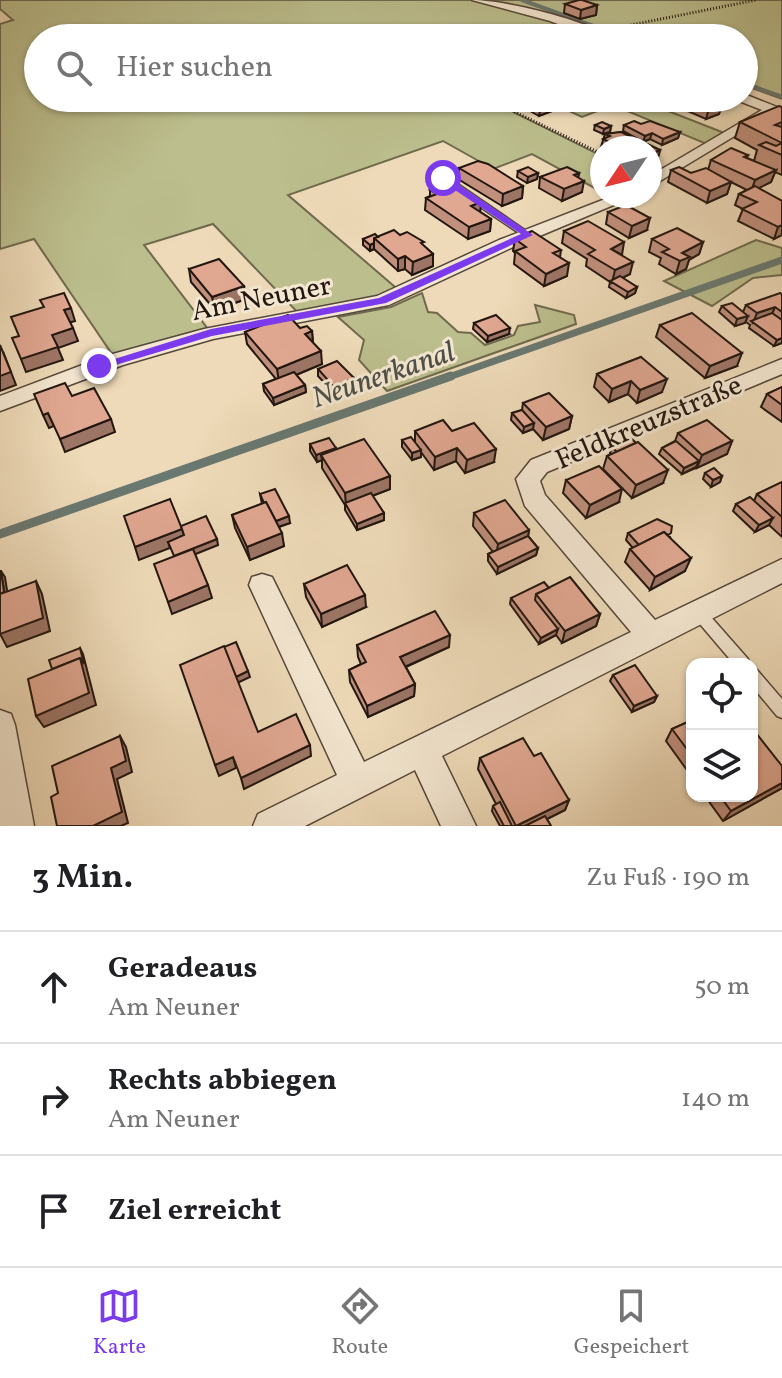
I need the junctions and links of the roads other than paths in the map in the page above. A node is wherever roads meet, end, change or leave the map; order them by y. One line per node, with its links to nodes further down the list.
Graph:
1 (477, 0): 2 (street)
2 (559, 24)
3 (758, 104): 4 (street)
4 (777, 112): 5 (street)
5 (662, 175)
6 (443, 178): 8 (lane)
7 (597, 208): 8 (street, Am Neuner)
8 (528, 235): 10 (street, Am Neuner)
9 (782, 366): 14 (street, Feldkreuzstraße)
10 (0, 404)
11 (782, 570): 13 (street)
12 (262, 585): 20 (street)
13 (698, 612): 14 (street); 15 (lane)
14 (651, 635): 19 (street)
15 (738, 658)
16 (758, 682): 17 (lane)
17 (782, 711)
18 (0, 725): 21 (street)
19 (422, 750): 20 (street); 23 (street)
20 (357, 782): 22 (street)
21 (17, 826)
22 (270, 826)
23 (459, 826)

